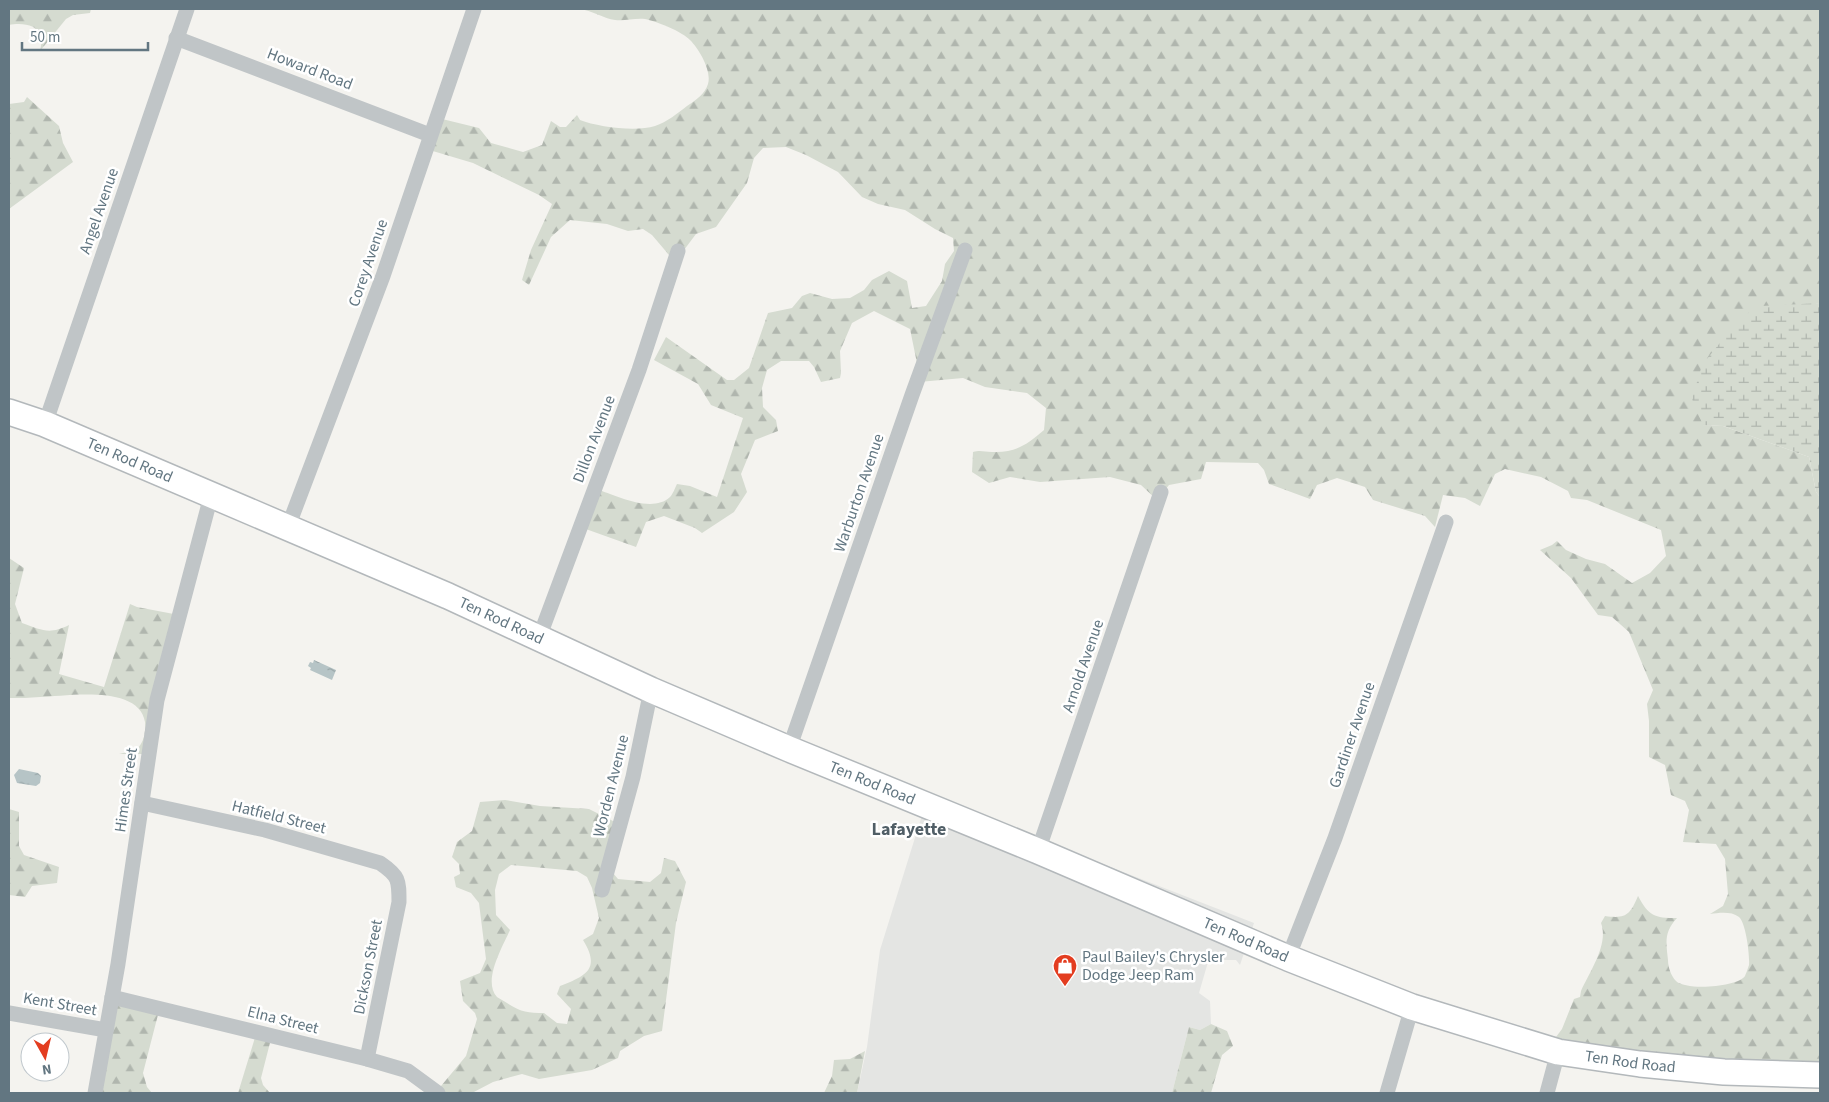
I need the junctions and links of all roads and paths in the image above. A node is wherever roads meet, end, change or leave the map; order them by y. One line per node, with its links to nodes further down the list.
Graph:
1 (187, 9): 3 (street, Angel Avenue)
2 (474, 9): 4 (street, Corey Avenue)
3 (176, 38): 4 (street, Howard Road); 8 (street, Angel Avenue)
4 (430, 135): 12 (street, Corey Avenue)
5 (965, 250): 15 (street, Warburton Avenue)
6 (678, 251): 13 (street, Dillon Avenue)
7 (9, 412): 8 (main road, Ten Rod Road)
8 (45, 424): 10 (main road, Ten Rod Road)
9 (1161, 492): 17 (street, Arnold Avenue)
10 (211, 496): 12 (main road, Ten Rod Road); 16 (street, Himes Street)
11 (1446, 522): 20 (street, Gardiner Avenue)
12 (288, 527): 13 (main road, Ten Rod Road)
13 (539, 638): 14 (main road, Ten Rod Road)
14 (650, 690): 15 (main road, Ten Rod Road); 19 (street, Worden Avenue)
15 (789, 749): 17 (main road, Ten Rod Road)
16 (142, 803): 18 (street, Hatfield Street); 21 (street, Himes Street)
17 (1038, 851): 20 (main road, Ten Rod Road)
18 (399, 882): 26 (street, Dickson Street)
19 (602, 890)
20 (1288, 958): 22 (main road, Ten Rod Road)
21 (112, 997): 24 (street, Himes Street); 26 (street, Elna Street)
22 (1412, 1007): 25 (main road, Ten Rod Road); 30 (street)
23 (9, 1013): 24 (street, Kent Street)
24 (106, 1030): 28 (street, Himes Street)
25 (1558, 1052): 27 (main road, Ten Rod Road); 31 (street)
26 (367, 1059): 29 (street, Elna Street)
27 (1820, 1075)
28 (95, 1093)
29 (438, 1093)
30 (1387, 1093)
31 (1547, 1093)

